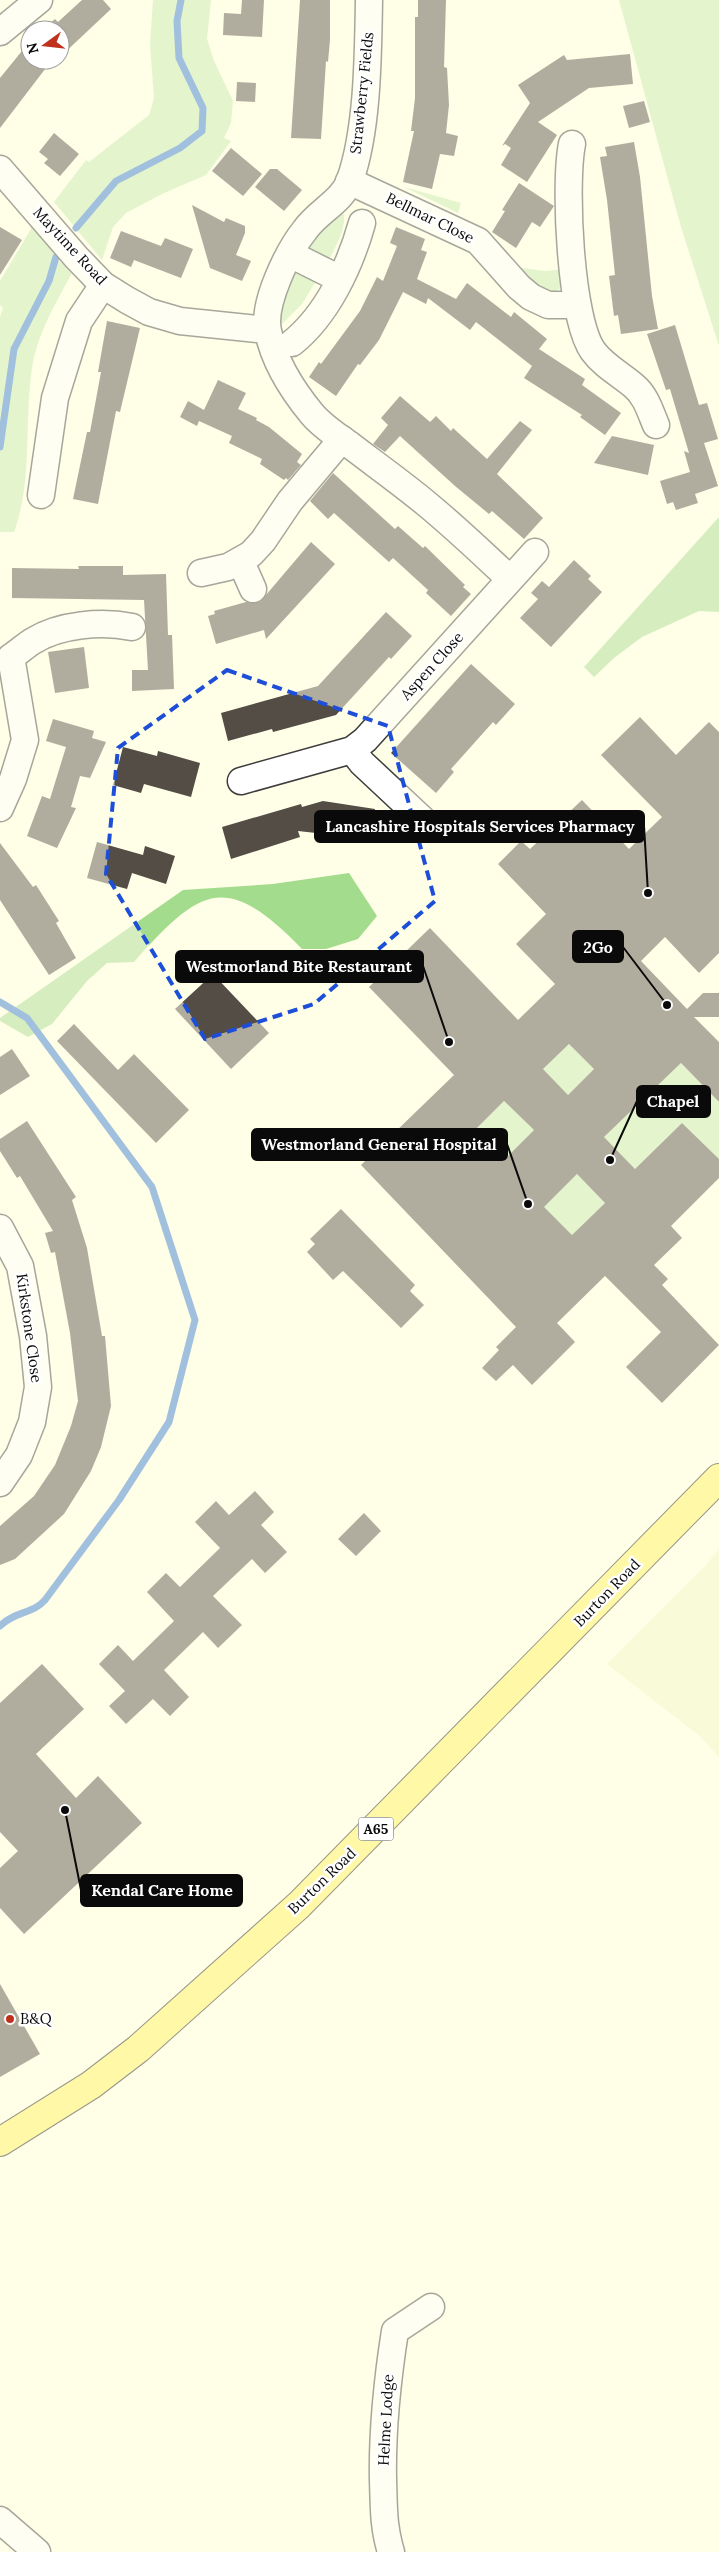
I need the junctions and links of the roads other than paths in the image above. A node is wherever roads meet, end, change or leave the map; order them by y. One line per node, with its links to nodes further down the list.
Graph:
1 (39, 0): 3 (street)
2 (369, 0): 6 (street, Strawberry Fields)
3 (0, 32)
4 (572, 144): 11 (street)
5 (0, 169): 10 (street, Maytime Road)
6 (349, 182): 8 (street, Strawberry Fields); 11 (street, Bellmar Close)
7 (362, 223): 9 (street)
8 (290, 254): 9 (street); 12 (street, Strawberry Fields)
9 (340, 279): 13 (street)
10 (103, 285): 12 (street, Maytime Road); 16 (street)
11 (577, 305): 14 (street)
12 (268, 330): 15 (street, Strawberry Fields)
13 (292, 343)
14 (656, 425)
15 (342, 439): 18 (street); 20 (street)
16 (41, 495)
17 (535, 552): 20 (street, Aspen Close)
18 (241, 562): 19 (street); 21 (street)
19 (201, 573)
20 (509, 578): 24 (street, Aspen Close)
21 (253, 589)
22 (132, 626): 23 (street)
23 (7, 680): 26 (street)
24 (352, 750): 25 (street, Aspen Close); 27 (street)
25 (241, 781)
26 (0, 808)
27 (424, 821)
28 (0, 1228): 30 (street, Kirkstone Close)
29 (719, 1478): 31 (main road, Burton Road / A65)
30 (0, 1483)
31 (0, 2142)
32 (430, 2307): 35 (street, Helme Lodge)
33 (0, 2520): 34 (street)
34 (37, 2552)
35 (391, 2552)

